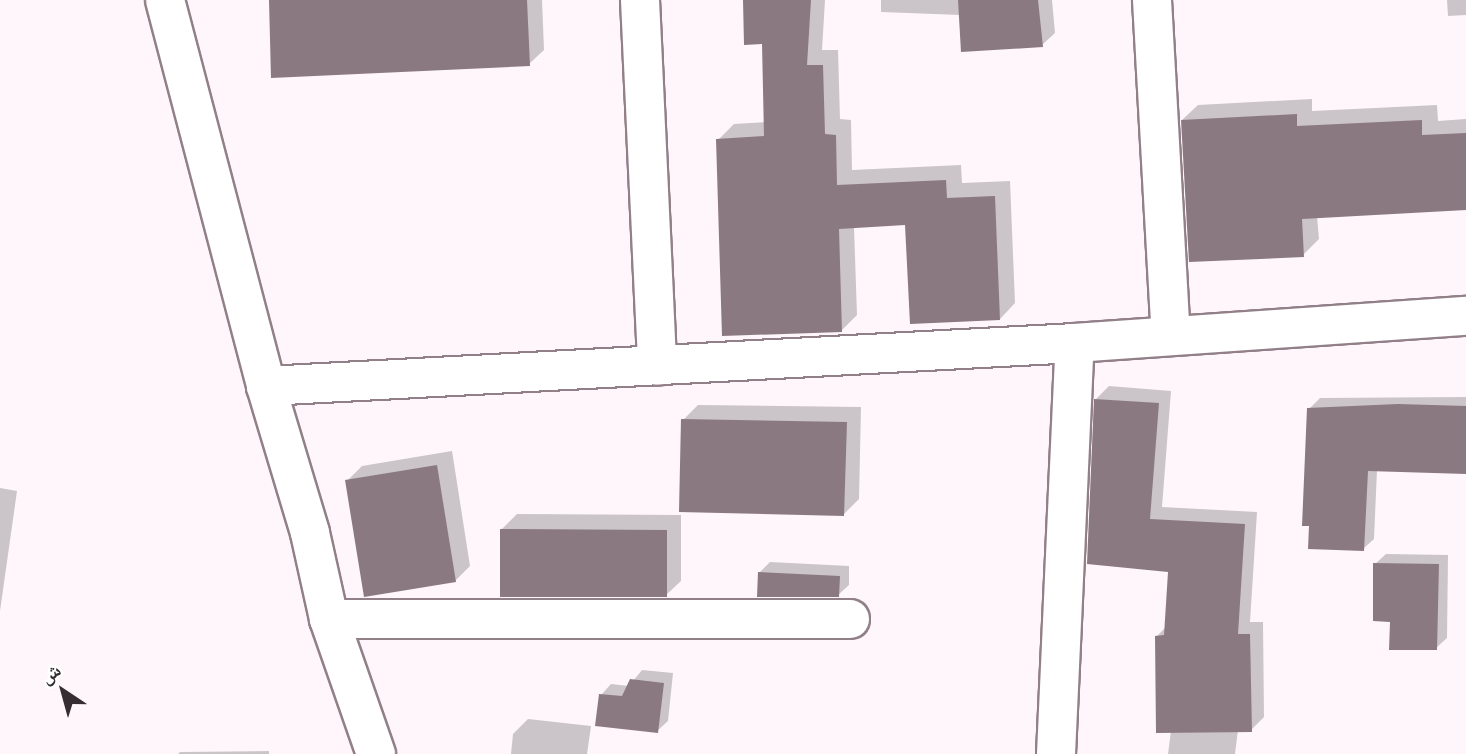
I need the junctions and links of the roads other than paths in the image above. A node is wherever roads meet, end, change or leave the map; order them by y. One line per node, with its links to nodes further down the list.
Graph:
1 (165, 0): 8 (street)
2 (640, 0): 7 (street)
3 (1152, 0): 5 (street)
4 (1466, 316): 5 (street)
5 (1171, 335): 6 (street)
6 (1074, 342): 7 (street); 12 (street)
7 (657, 366): 8 (street)
8 (265, 386): 9 (street)
9 (329, 619): 10 (street); 11 (street)
10 (850, 619)
11 (376, 754)
12 (1056, 754)

